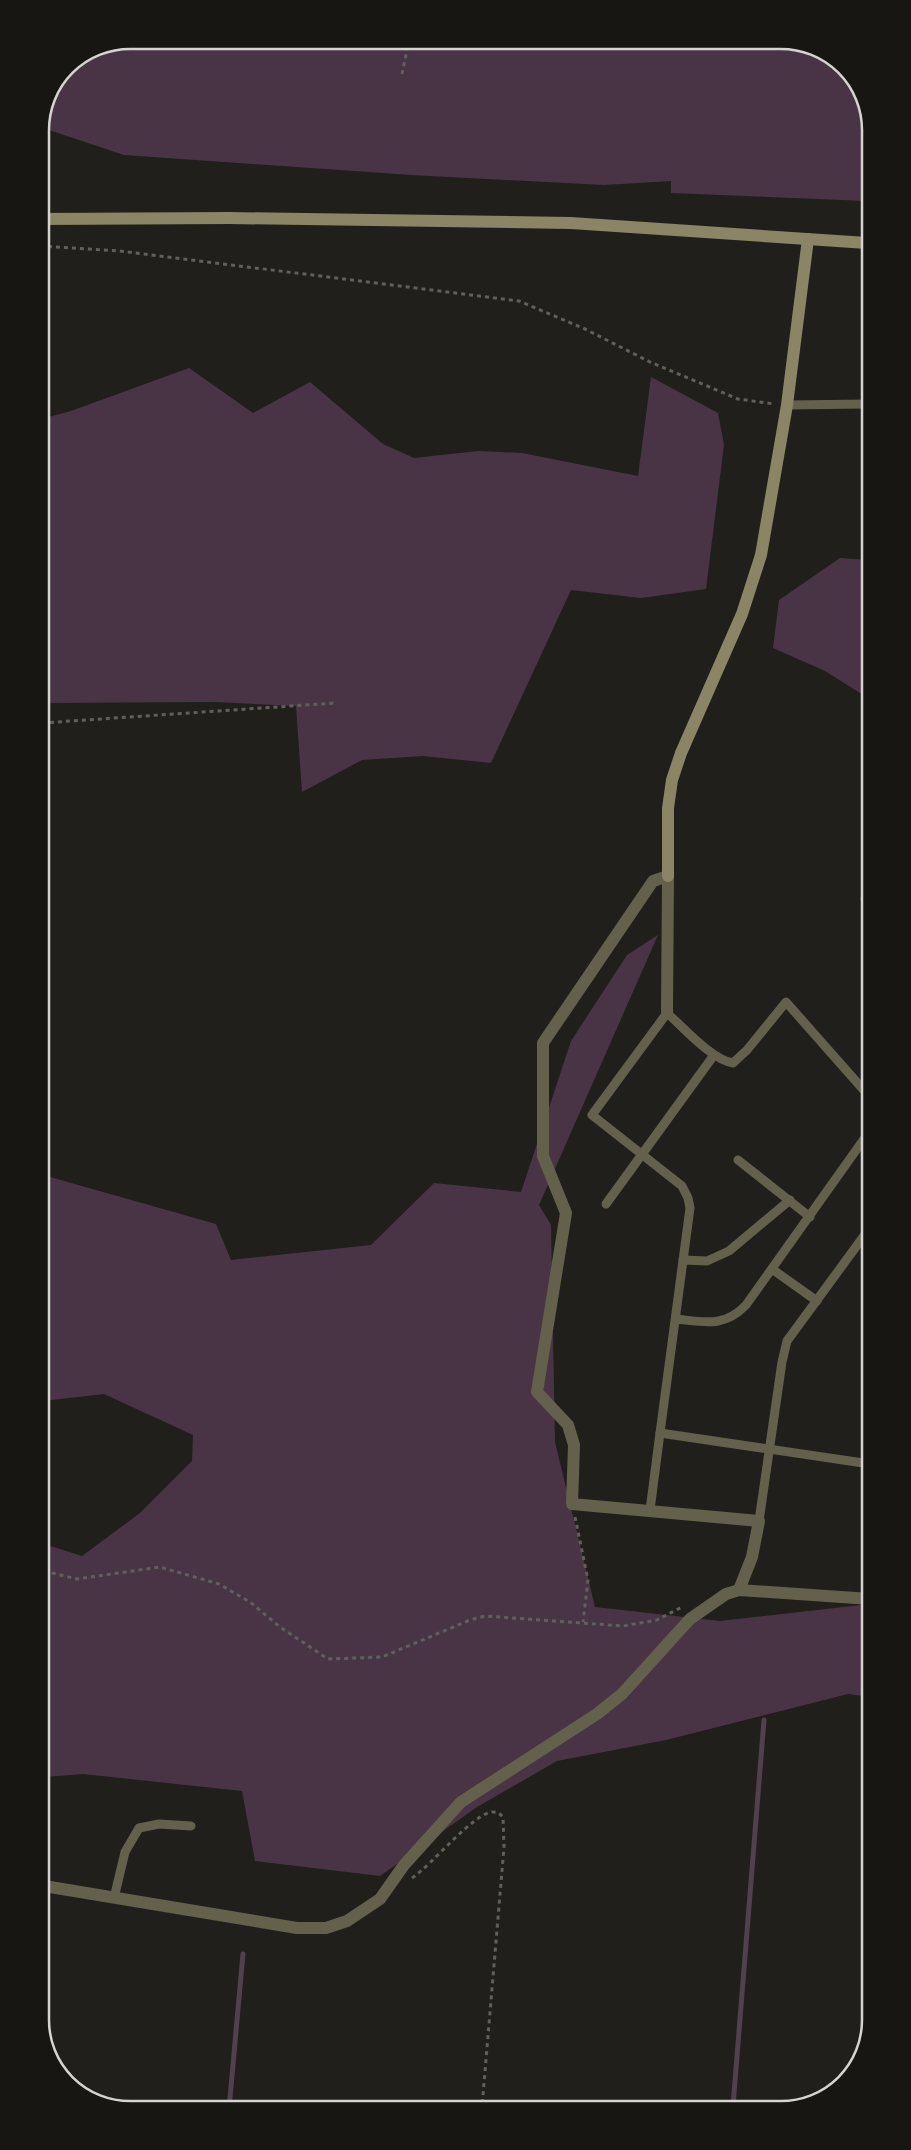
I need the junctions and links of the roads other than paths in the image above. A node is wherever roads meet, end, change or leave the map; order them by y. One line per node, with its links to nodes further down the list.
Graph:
1 (49, 219): 2 (street)
2 (808, 239): 3 (street); 5 (street)
3 (862, 243)
4 (862, 404): 5 (lane)
5 (787, 405): 6 (street)
6 (668, 876): 7 (street); 24 (street)
7 (667, 1014): 8 (lane); 11 (lane)
8 (714, 1055): 9 (lane); 11 (lane)
9 (862, 1088)
10 (862, 1142): 15 (lane)
11 (642, 1154): 14 (lane); 17 (lane)
12 (738, 1160): 13 (lane)
13 (790, 1200): 15 (lane); 17 (lane)
14 (606, 1204)
15 (810, 1217): 18 (lane)
16 (862, 1239): 19 (lane)
17 (683, 1260): 20 (lane)
18 (772, 1269): 19 (lane); 20 (lane)
19 (817, 1301): 22 (lane)
20 (676, 1319): 21 (lane)
21 (660, 1433): 22 (lane); 24 (lane)
22 (770, 1449): 23 (lane); 25 (lane)
23 (862, 1463)
24 (650, 1510): 25 (street)
25 (759, 1521): 26 (street)
26 (739, 1590): 27 (street); 30 (street)
27 (862, 1598)
28 (192, 1826): 30 (lane)
29 (49, 1887): 30 (street)
30 (114, 1898)

